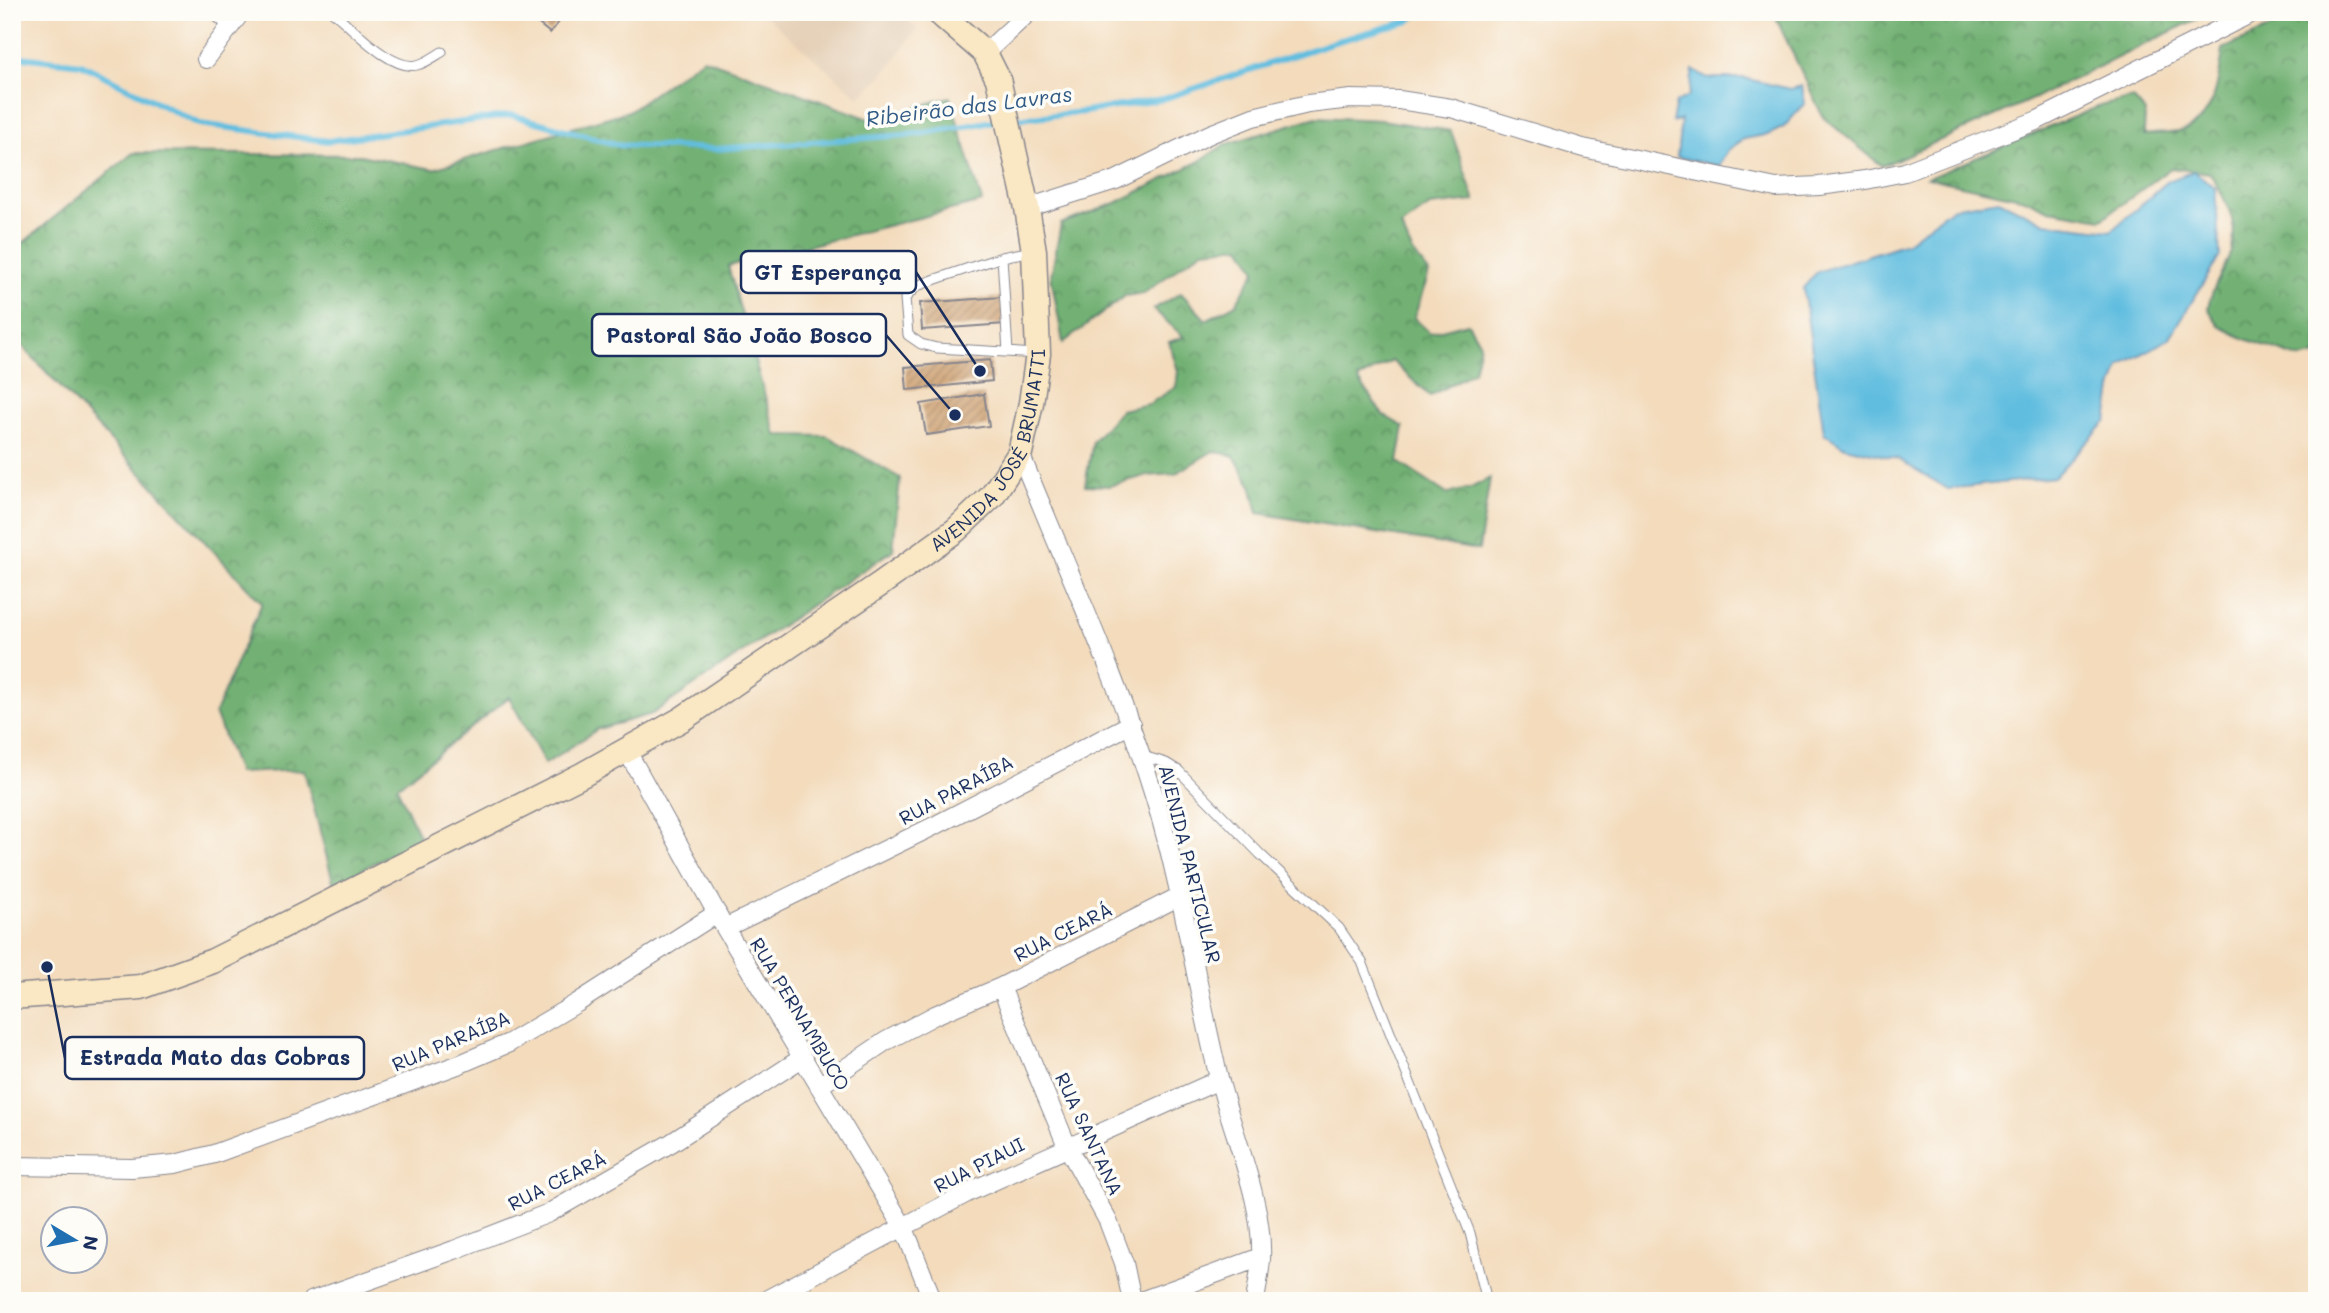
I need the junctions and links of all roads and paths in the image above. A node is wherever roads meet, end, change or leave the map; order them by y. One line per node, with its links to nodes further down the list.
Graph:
1 (333, 12): 6 (lane)
2 (938, 12): 7 (main road, AVENIDA JOSÉ BRUMATTI)
3 (1029, 12): 7 (street)
4 (2255, 12): 9 (street)
5 (230, 16): 8 (street)
6 (443, 52)
7 (985, 53): 9 (main road, AVENIDA JOSÉ BRUMATTI)
8 (206, 59)
9 (1027, 208): 10 (main road, AVENIDA JOSÉ BRUMATTI)
10 (1034, 251): 11 (lane); 13 (main road, AVENIDA JOSÉ BRUMATTI)
11 (1002, 257): 12 (lane); 12 (lane)
12 (1008, 352): 13 (lane)
13 (1038, 354): 14 (main road, AVENIDA JOSÉ BRUMATTI)
14 (1020, 453): 15 (street, AVENIDA PARTICULAR); 16 (main road, AVENIDA JOSÉ BRUMATTI)
15 (1131, 724): 17 (street, AVENIDA PARTICULAR); 19 (street, RUA PARAÍBA)
16 (626, 751): 19 (street, RUA PERNAMBUCO); 21 (main road, AVENIDA JOSÉ BRUMATTI)
17 (1141, 755): 18 (street, AVENIDA PARTICULAR); 35 (lane)
18 (1180, 895): 20 (street, RUA CEARÁ); 23 (street, AVENIDA PARTICULAR)
19 (721, 920): 22 (street, RUA PERNAMBUCO); 26 (street, RUA PARAÍBA)
20 (1001, 987): 24 (street, RUA CEARÁ); 25 (street, RUA SANTANA)
21 (12, 997)
22 (803, 1058): 24 (street, RUA PERNAMBUCO); 29 (street, RUA CEARÁ)
23 (1219, 1080): 25 (street, RUA PIAUI); 28 (street, AVENIDA PARTICULAR)
24 (819, 1086): 27 (street, RUA PERNAMBUCO)
25 (1067, 1146): 27 (street, RUA PIAUI); 32 (street, RUA SANTANA)
26 (12, 1166)
27 (904, 1228): 30 (street, RUA PIAUI); 31 (street, RUA PERNAMBUCO)
28 (1261, 1257): 33 (street); 34 (street, AVENIDA PARTICULAR)
29 (311, 1301)
30 (764, 1301)
31 (933, 1301)
32 (1132, 1301)
33 (1141, 1301)
34 (1255, 1301)
35 (1487, 1301)

